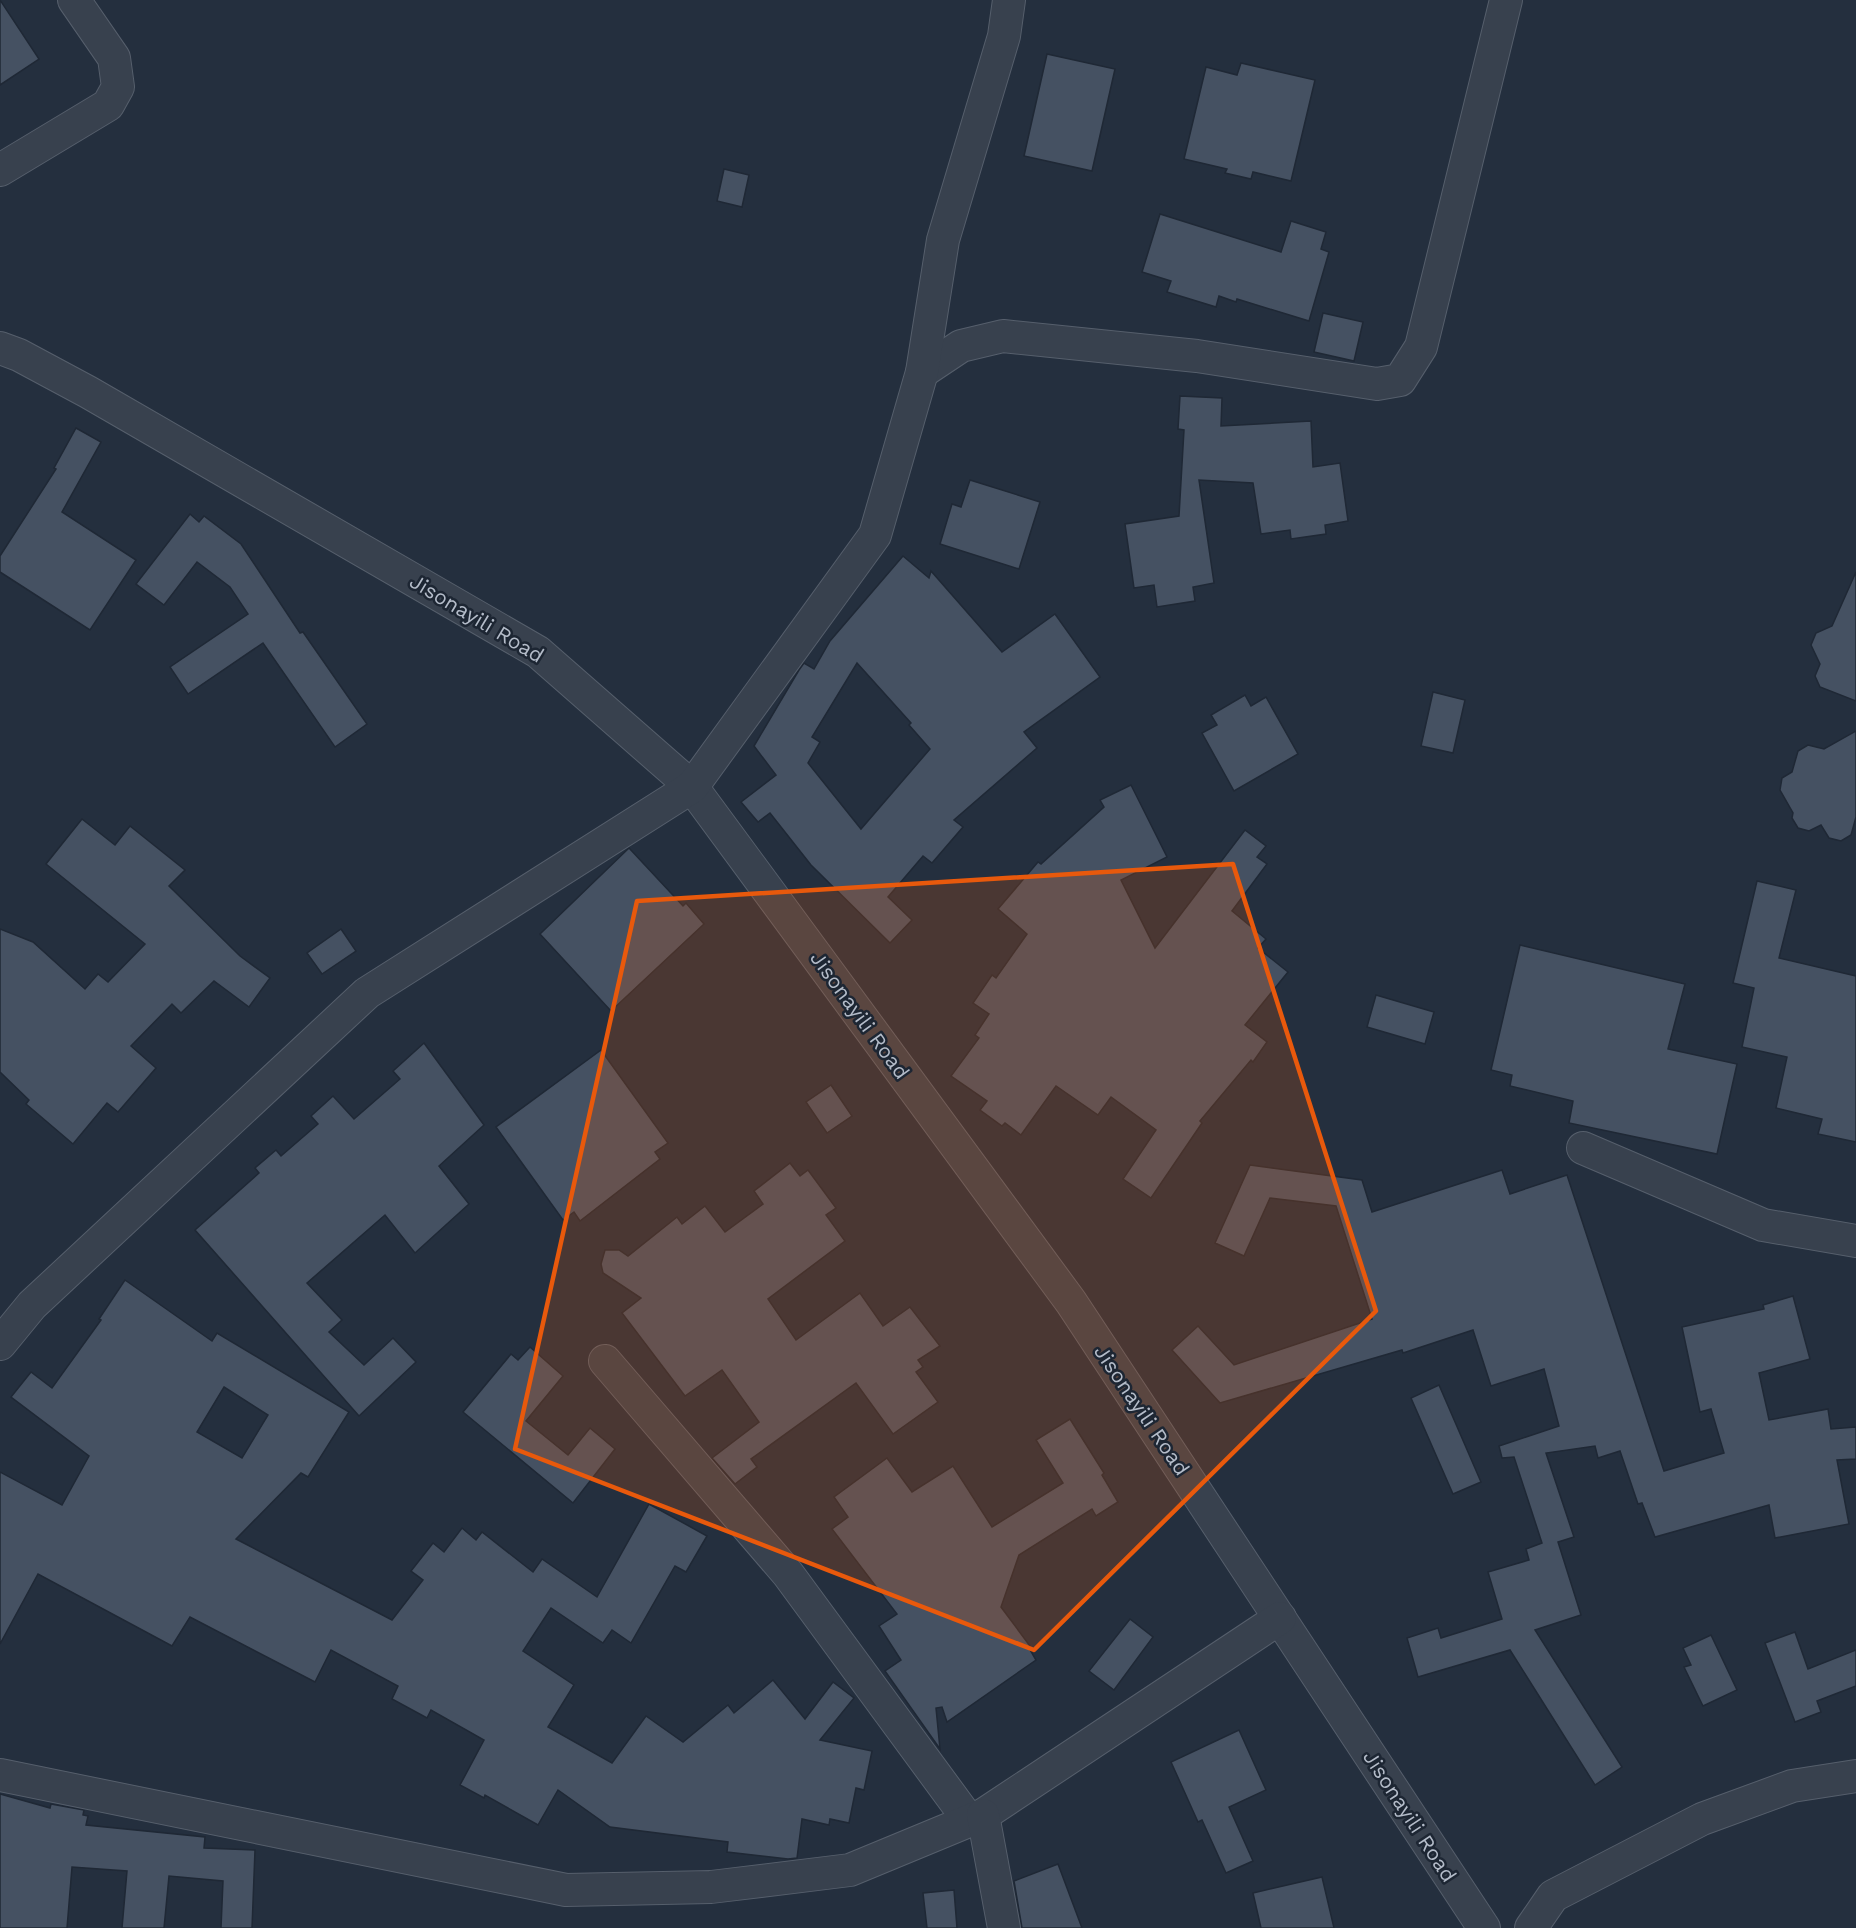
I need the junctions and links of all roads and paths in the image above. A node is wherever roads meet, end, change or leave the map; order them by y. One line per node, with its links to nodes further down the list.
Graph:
1 (74, 0): 4 (street)
2 (1009, 0): 6 (street)
3 (1506, 0): 6 (street)
4 (0, 170)
5 (0, 348): 7 (street, Jisonayili Road)
6 (922, 372): 7 (street)
7 (692, 787): 10 (street); 12 (street, Jisonayili Road)
8 (1583, 1148): 9 (street)
9 (1856, 1241)
10 (0, 1344)
11 (605, 1362): 15 (street)
12 (1280, 1618): 15 (street); 17 (street, Jisonayili Road)
13 (0, 1775): 15 (street)
14 (1856, 1776): 18 (street)
15 (976, 1817): 16 (street)
16 (1004, 1928)
17 (1484, 1928)
18 (1531, 1928)

